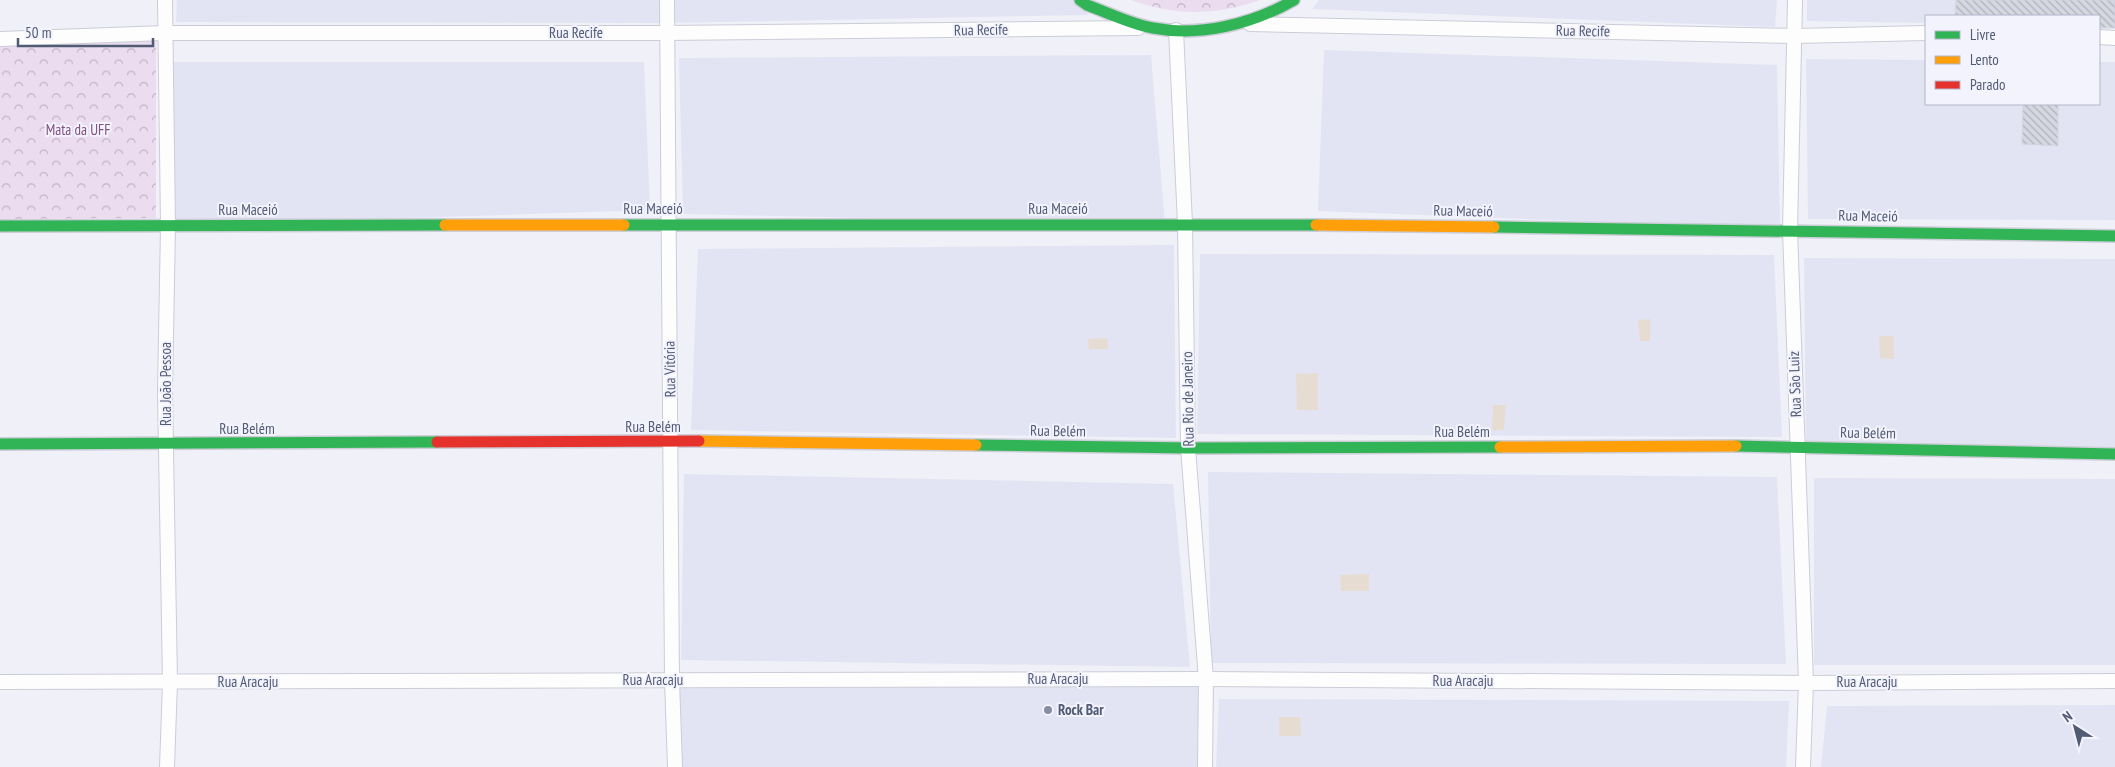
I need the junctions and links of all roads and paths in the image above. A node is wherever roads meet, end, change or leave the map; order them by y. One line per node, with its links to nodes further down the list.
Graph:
1 (165, 0): 9 (street, Rua João Pessoa)
2 (667, 0): 10 (street, Rua Vitória)
3 (1080, 0): 7 (street)
4 (1294, 0): 6 (street)
5 (1795, 0): 12 (street, Rua São Luiz)
6 (1240, 24): 8 (street); 12 (street, Rua Recife)
7 (1152, 28): 8 (street); 10 (street, Rua Recife)
8 (1176, 30): 17 (street, Rua Rio de Janeiro)
9 (165, 33): 10 (street, Rua Recife); 15 (street, Rua Recife); 19 (street, Rua João Pessoa)
10 (666, 33): 16 (street, Rua Vitória)
11 (1925, 33): 12 (street, Rua Recife)
12 (1795, 36): 20 (street, Rua São Luiz)
13 (2100, 37): 14 (street)
14 (2115, 38)
15 (0, 39)
16 (668, 224): 17 (street, Rua Maceió); 19 (street, Rua Maceió); 22 (street, Rua Vitória)
17 (1185, 224): 20 (street, Rua Maceió); 26 (street, Rua Rio de Janeiro)
18 (0, 226): 19 (street, Rua Maceió)
19 (168, 226): 24 (street, Rua João Pessoa)
20 (1790, 230): 21 (street, Rua Maceió); 25 (street, Rua São Luiz)
21 (2115, 236)
22 (671, 441): 24 (street, Rua Belém); 26 (street, Rua Belém); 29 (street, Rua Vitória)
23 (0, 444): 24 (street, Rua Belém)
24 (167, 444): 32 (street, Rua João Pessoa)
25 (1797, 446): 26 (street, Rua Belém); 27 (street, Rua Belém); 33 (street, Rua São Luiz)
26 (1188, 448): 28 (street, Rua Rio de Janeiro)
27 (2115, 454)
28 (1206, 679): 29 (street, Rua Aracaju); 33 (street, Rua Aracaju); 36 (street, Rua Rio de Janeiro)
29 (672, 680): 32 (street, Rua Aracaju); 35 (street, Rua Vitória)
30 (2115, 681): 33 (street, Rua Aracaju)
31 (0, 682): 32 (street, Rua Aracaju)
32 (170, 682): 34 (street, Rua João Pessoa)
33 (1806, 683): 37 (street, Rua São Luiz)
34 (167, 767)
35 (675, 767)
36 (1204, 767)
37 (1803, 767)

